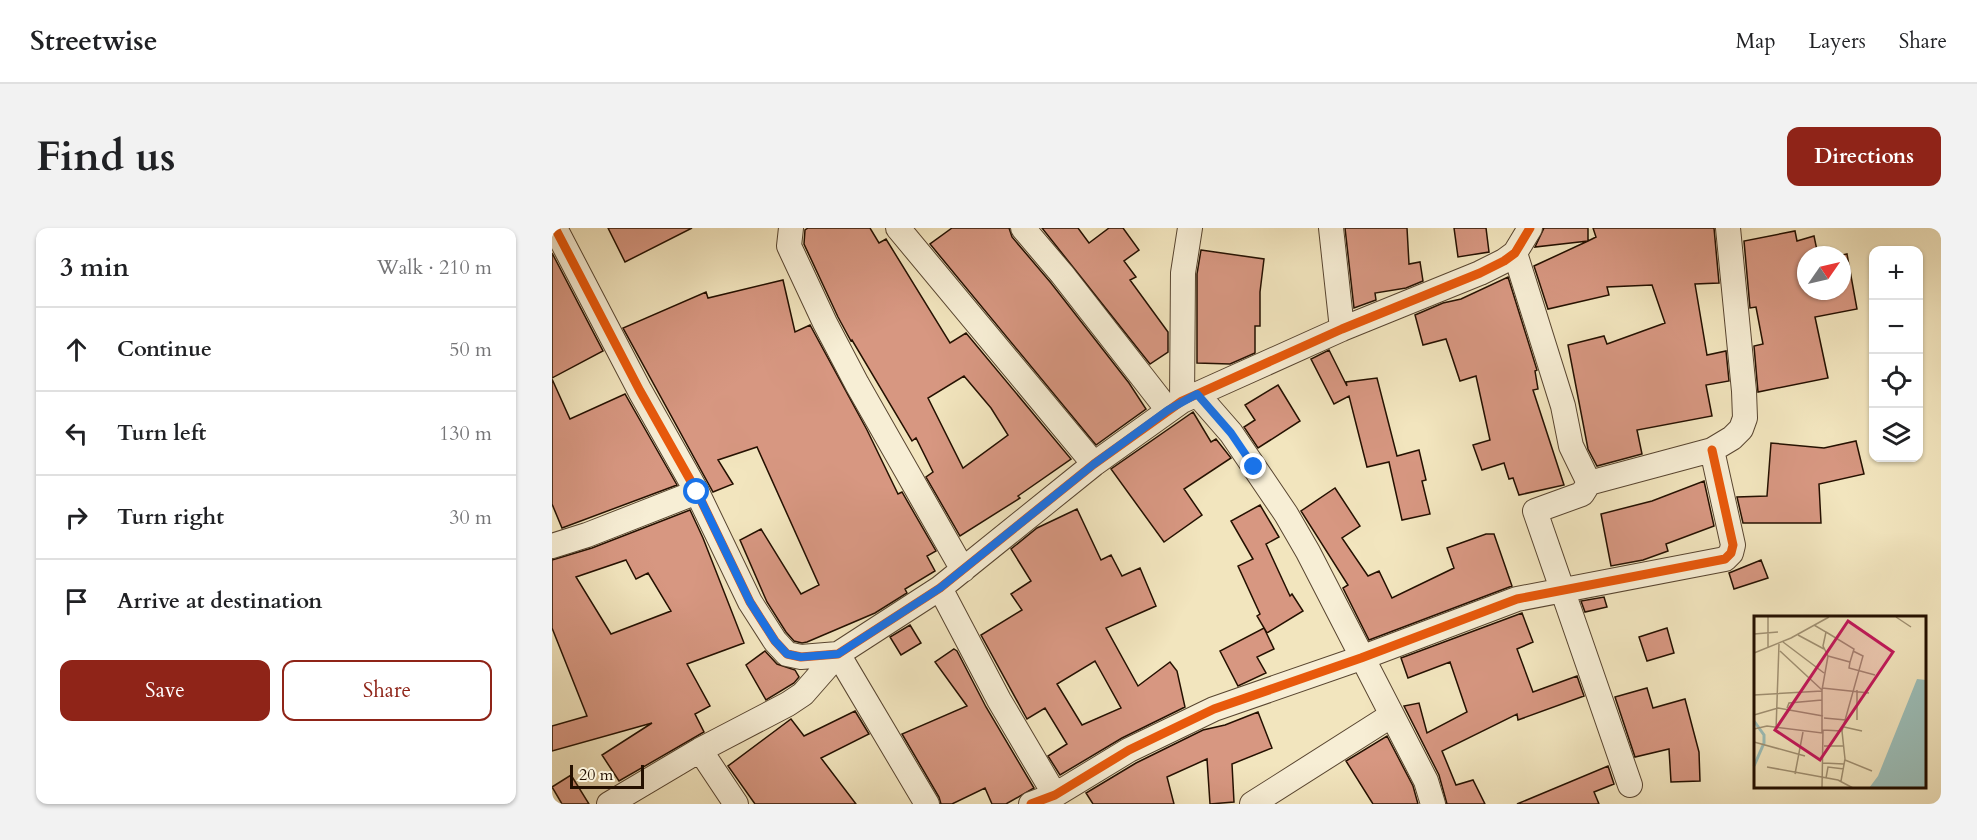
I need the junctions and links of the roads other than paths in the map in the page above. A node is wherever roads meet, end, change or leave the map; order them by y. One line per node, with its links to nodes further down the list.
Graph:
1 (791, 228): 17 (street)
2 (898, 228): 13 (street)
3 (1023, 228): 11 (street)
4 (1190, 228): 11 (street)
5 (1332, 228): 10 (street)
6 (1530, 228): 9 (street)
7 (1728, 228): 12 (street)
8 (564, 231): 15 (street)
9 (1515, 253): 10 (street); 14 (street)
10 (1342, 329): 11 (street)
11 (1182, 402): 13 (street); 21 (street)
12 (1712, 450): 14 (street); 19 (street)
13 (1094, 464): 17 (street)
14 (1589, 483): 19 (street)
15 (697, 492): 16 (street); 20 (street)
16 (552, 546)
17 (963, 570): 18 (street)
18 (940, 588): 20 (street); 25 (street)
19 (1563, 590): 21 (street); 24 (street)
20 (838, 654): 23 (street); 28 (street)
21 (1361, 658): 22 (street); 25 (street)
22 (1392, 715): 29 (street); 30 (street)
23 (700, 750): 26 (street); 27 (street)
24 (1629, 785)
25 (1045, 801)
26 (609, 804)
27 (736, 804)
28 (927, 804)
29 (1252, 804)
30 (1433, 804)

